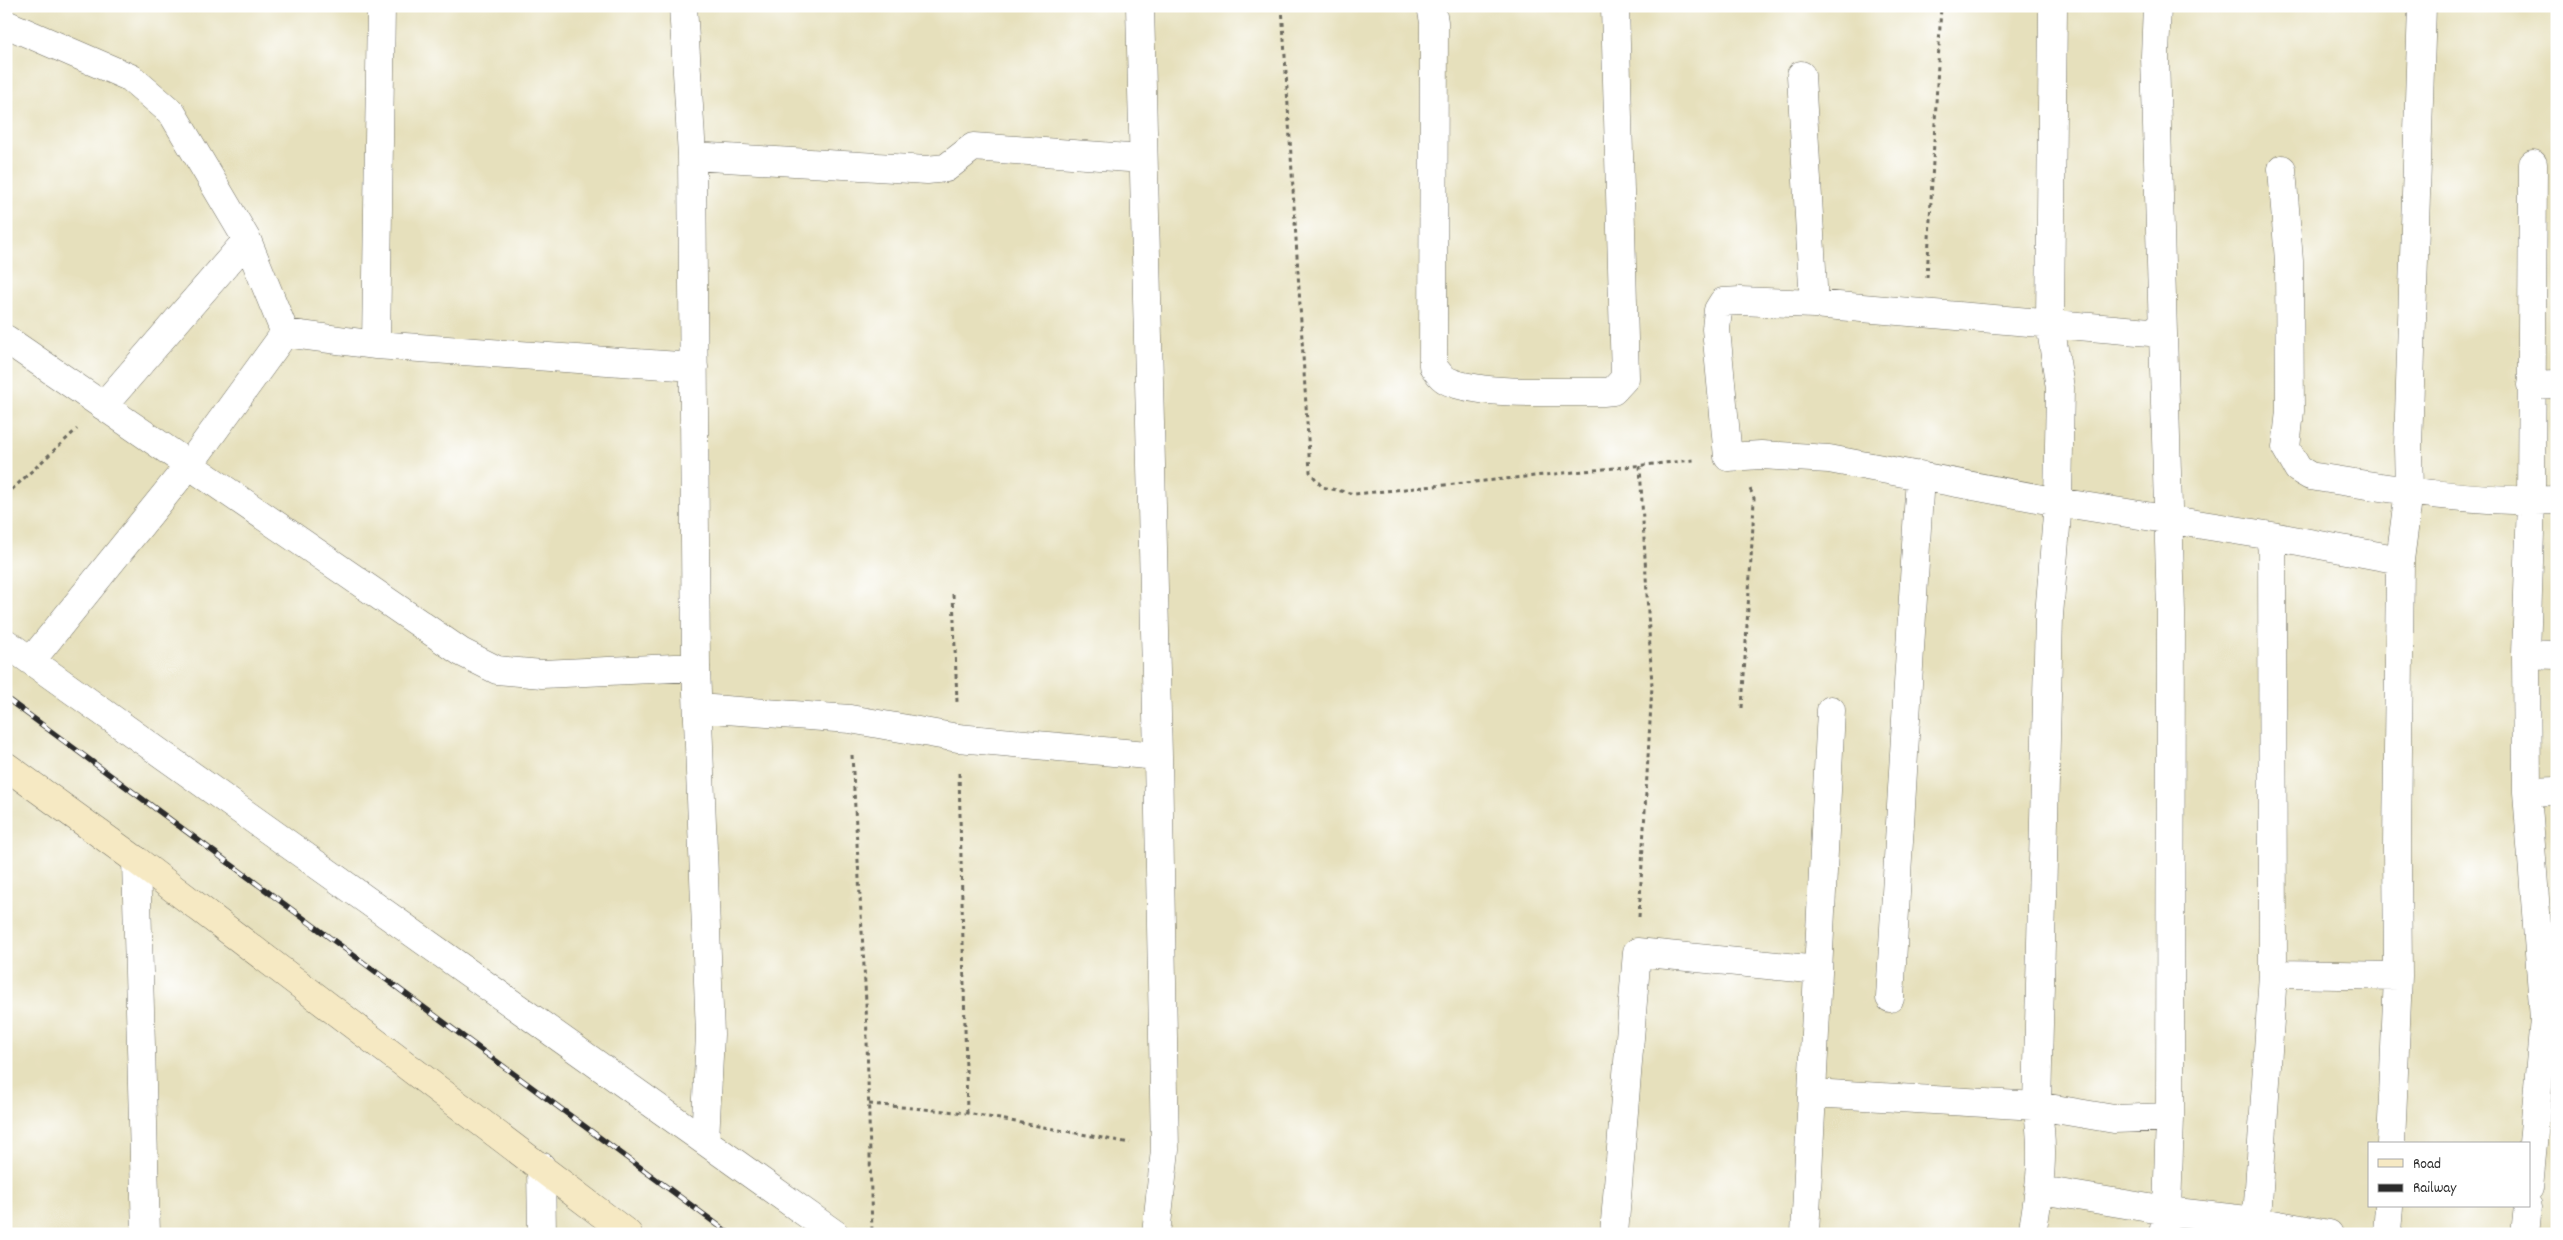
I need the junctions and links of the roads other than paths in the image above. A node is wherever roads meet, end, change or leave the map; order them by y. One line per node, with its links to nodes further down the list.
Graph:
1 (381, 6): 21 (street)
2 (683, 6): 11 (street)
3 (1140, 6): 12 (street)
4 (1431, 6): 5 (street)
5 (1615, 6)
6 (2053, 6): 17 (street)
7 (2157, 6): 19 (street)
8 (2422, 6): 27 (street)
9 (6, 24): 15 (street)
10 (1801, 75): 16 (street)
11 (692, 156): 12 (street); 22 (street)
12 (1143, 160): 40 (street)
13 (2533, 164): 23 (street)
14 (2282, 168): 27 (street)
15 (247, 240): 18 (street); 24 (street)
16 (1814, 304): 17 (street); 26 (street)
17 (2050, 323): 19 (street); 29 (street)
18 (285, 333): 21 (street); 25 (street)
19 (2162, 334): 30 (street)
20 (6, 339): 24 (street)
21 (376, 344): 22 (street)
22 (694, 367): 37 (street)
23 (2544, 385): 28 (street)
24 (103, 406): 25 (street)
25 (190, 466): 36 (street); 37 (street)
26 (1920, 476): 29 (street); 48 (street)
27 (2408, 491): 28 (street); 32 (street)
28 (2544, 501): 34 (street)
29 (2058, 502): 30 (street); 50 (street)
30 (2169, 519): 31 (street); 51 (street)
31 (2272, 536): 32 (street); 46 (street)
32 (2400, 560): 47 (street)
33 (6, 643): 36 (street)
34 (2526, 654): 35 (street); 43 (street)
35 (2557, 655)
36 (32, 661): 52 (street)
37 (696, 667): 38 (street)
38 (698, 708): 40 (street); 52 (street)
39 (1831, 710): 45 (street)
40 (1158, 756): 65 (street)
41 (6, 766): 44 (main road)
42 (2557, 791): 43 (street)
43 (2527, 792): 55 (street)
44 (136, 860): 54 (main road); 61 (street)
45 (1818, 970): 49 (street); 66 (street)
46 (2273, 974): 47 (street); 60 (street)
47 (2398, 976): 53 (street)
48 (1890, 998)
49 (1812, 1093): 50 (street); 67 (street)
50 (2038, 1106): 51 (street); 56 (street)
51 (2170, 1117): 59 (street)
52 (705, 1141): 64 (street)
53 (2391, 1142)
54 (541, 1166): 62 (street); 63 (main road)
55 (2530, 1177)
56 (2040, 1190): 59 (street); 68 (street)
57 (2388, 1208): 70 (street)
58 (2528, 1208): 71 (street)
59 (2165, 1222): 60 (street)
60 (2256, 1227): 69 (street)
61 (146, 1234)
62 (542, 1234)
63 (628, 1234)
64 (835, 1234)
65 (1156, 1234)
66 (1614, 1234)
67 (1805, 1234)
68 (2032, 1234)
69 (2329, 1234)
70 (2387, 1234)
71 (2525, 1234)

